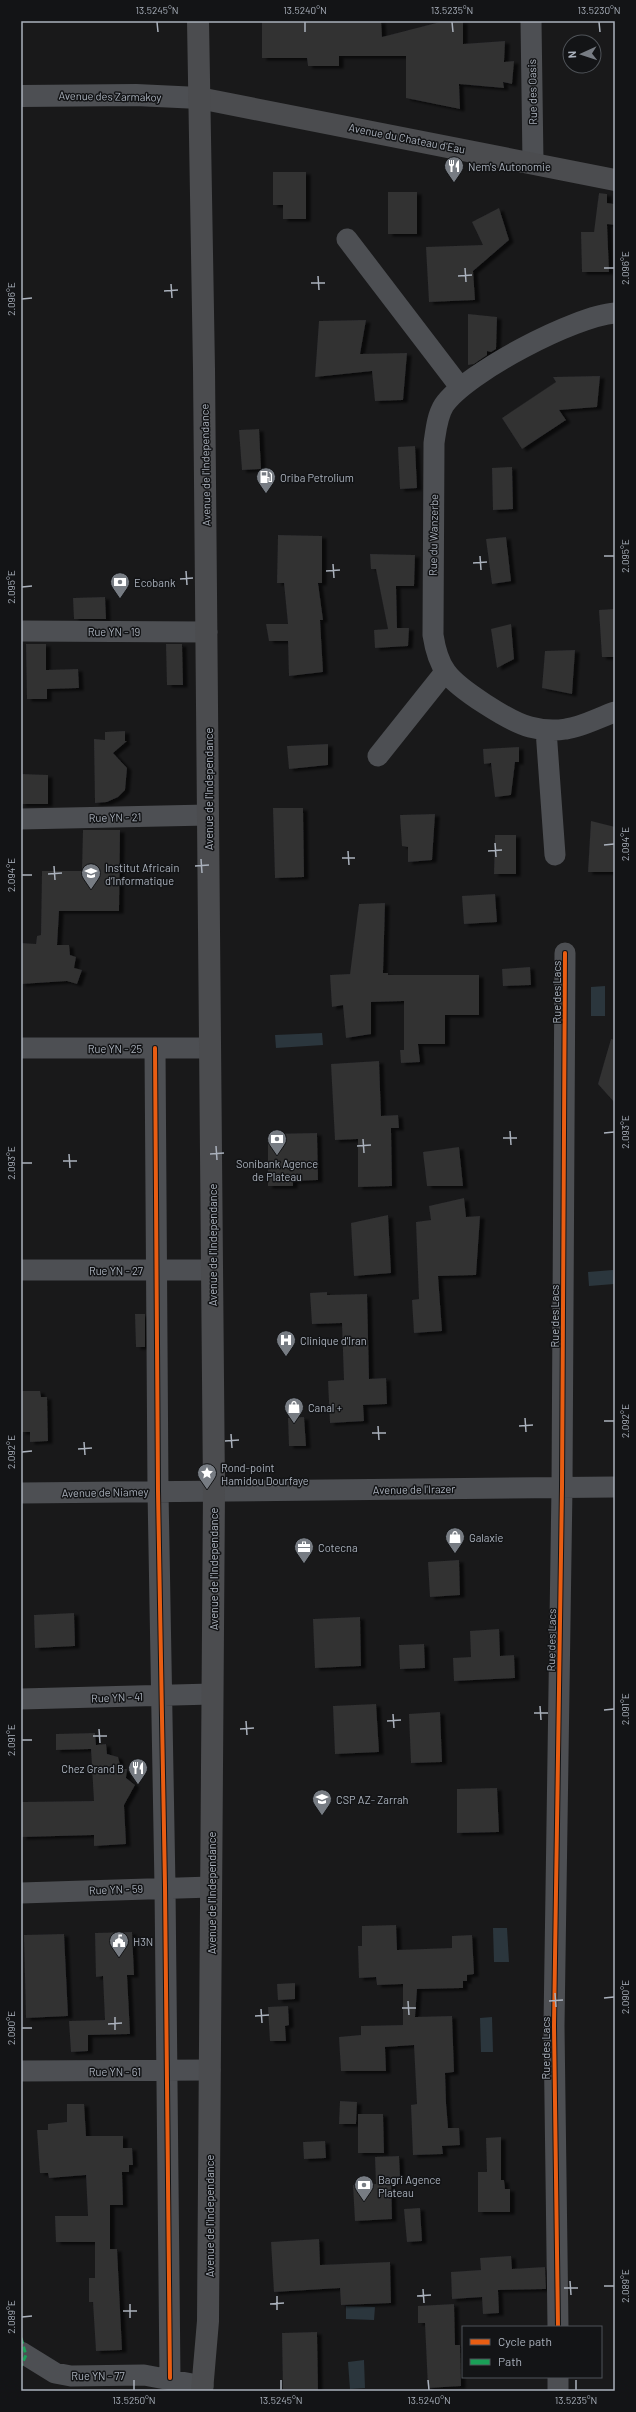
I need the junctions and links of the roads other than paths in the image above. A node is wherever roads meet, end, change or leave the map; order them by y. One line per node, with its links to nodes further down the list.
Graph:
1 (198, 21): 4 (main road, Avenue de l'Independance)
2 (532, 21): 5 (street, Rue des Oasis)
3 (21, 96): 4 (street, Avenue des Zarmakoy)
4 (199, 98): 5 (main road, Avenue du Chateau d'Eau); 11 (main road, Avenue de l'Independance)
5 (533, 162): 6 (main road, Avenue du Chateau d'Eau)
6 (615, 180)
7 (347, 239): 9 (street)
8 (615, 313): 9 (street, Rue du Wanzerbe)
9 (460, 387): 12 (street, Rue du Wanzerbe)
10 (21, 631): 11 (street, Rue YN - 19)
11 (207, 632): 16 (main road, Avenue de l'Independance)
12 (445, 672): 14 (street, Rue du Wanzerbe); 15 (street)
13 (615, 712): 14 (street, Rue du Wanzerbe)
14 (546, 730): 18 (street)
15 (378, 756)
16 (208, 815): 17 (street, Rue YN - 21); 22 (main road, Avenue de l'Independance)
17 (21, 819)
18 (555, 855)
19 (565, 953): 27 (street, Rue des Lacs)
20 (21, 1048): 21 (street, Rue YN - 25)
21 (155, 1048): 22 (street, Rue YN - 25); 24 (street)
22 (210, 1048): 25 (main road, Avenue de l'Independance)
23 (21, 1270): 24 (street, Rue YN - 27)
24 (156, 1270): 25 (street, Rue YN - 27); 28 (street)
25 (212, 1270): 29 (main road, Avenue de l'Independance)
26 (615, 1487): 27 (street, Avenue de l'Irazer)
27 (562, 1488): 29 (street, Avenue de l'Irazer); 40 (street, Rue des Lacs)
28 (158, 1491): 29 (street, Avenue de Niamey); 30 (street, Avenue de Niamey); 32 (street)
29 (214, 1491): 31 (main road, Avenue de l'Independance)
30 (21, 1493)
31 (212, 1694): 32 (street, Rue YN - 41); 35 (main road, Avenue de l'Independance)
32 (161, 1695): 33 (street, Rue YN - 41); 34 (street)
33 (21, 1699)
34 (165, 1887): 35 (street, Rue YN - 59); 36 (street, Rue YN - 59); 37 (street)
35 (211, 1887): 38 (main road, Avenue de l'Independance)
36 (21, 1893)
37 (166, 2070): 38 (street, Rue YN - 61); 39 (street, Rue YN - 61); 42 (street)
38 (210, 2070): 44 (main road, Avenue de l'Independance)
39 (21, 2071)
40 (558, 2326)
41 (21, 2352): 42 (street, Rue YN - 77)
42 (170, 2378): 44 (street, Rue YN - 77)
43 (558, 2378): 45 (street)
44 (203, 2389)
45 (558, 2391)

